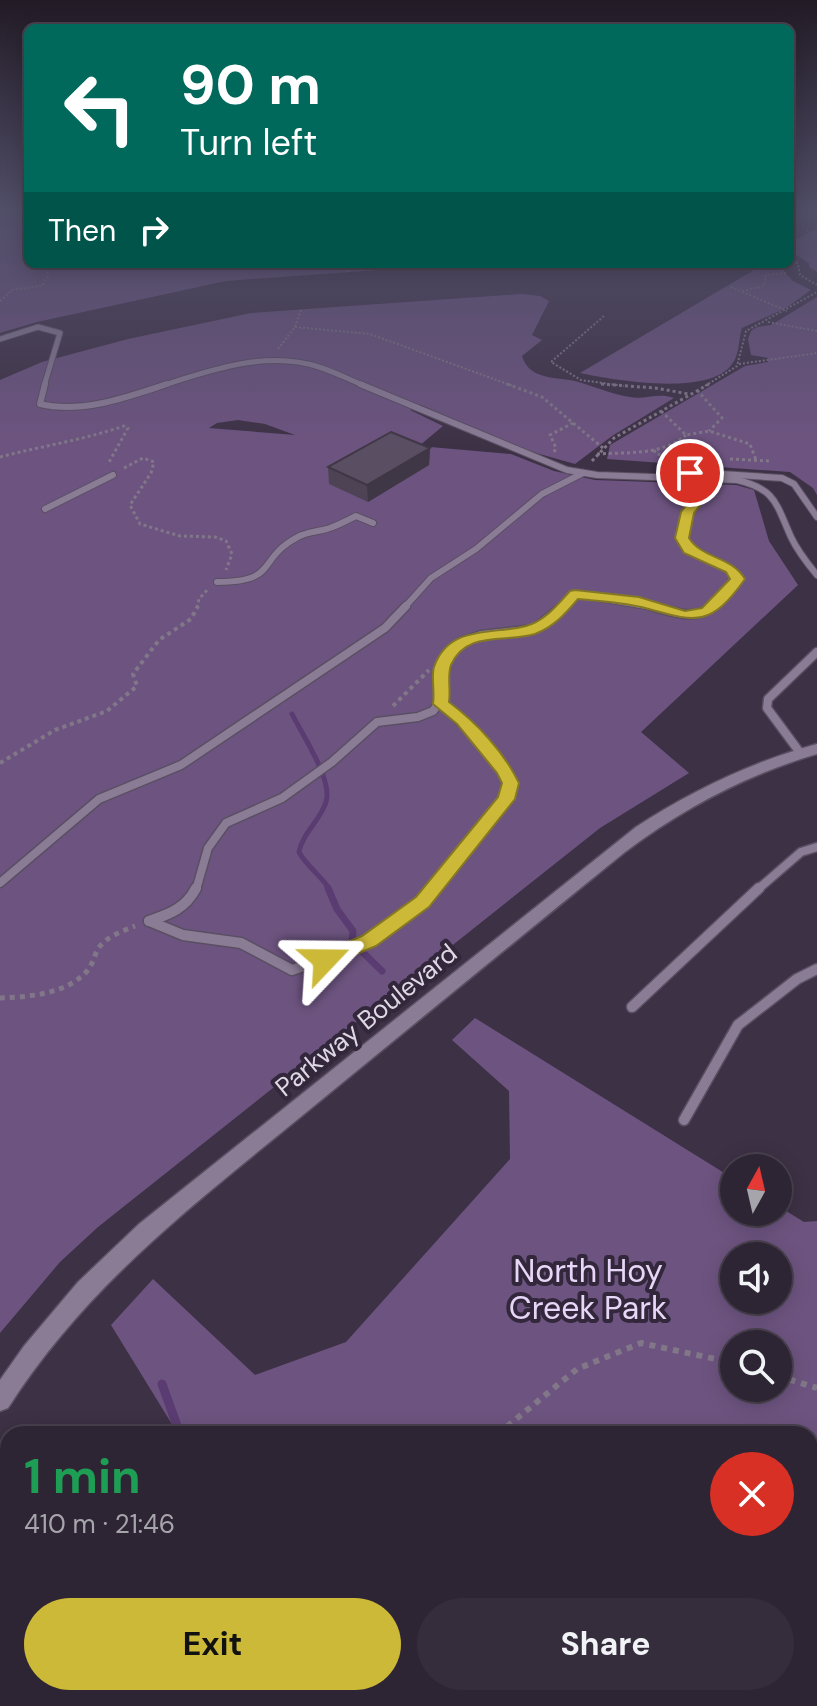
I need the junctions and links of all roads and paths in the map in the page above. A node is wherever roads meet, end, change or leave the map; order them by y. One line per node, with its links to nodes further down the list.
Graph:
1 (743, 292): 4 (path)
2 (817, 292): 4 (path)
3 (301, 310): 7 (path)
4 (787, 311): 6 (path)
5 (604, 316): 14 (path)
6 (766, 321): 8 (path); 12 (path)
7 (295, 327): 11 (path); 16 (path)
8 (817, 331)
9 (0, 339): 11 (lane)
10 (817, 353): 12 (path)
11 (270, 360): 23 (lane)
12 (739, 364): 13 (path)
13 (697, 390): 14 (path); 17 (path)
14 (689, 394): 15 (path)
15 (661, 410): 18 (path); 19 (path)
16 (573, 423): 19 (path); 23 (path)
17 (709, 431): 18 (path); 22 (path)
18 (686, 435): 20 (path)
19 (603, 448): 20 (path)
20 (597, 454): 24 (path)
21 (0, 457): 25 (path)
22 (756, 460)
23 (546, 462): 24 (lane)
24 (583, 473): 26 (lane); 39 (lane)
25 (113, 475): 27 (lane); 31 (path)
26 (691, 479): 28 (lane); 30 (lane); 33 (lane)
27 (45, 509)
28 (817, 517)
29 (373, 523): 31 (lane)
30 (817, 575)
31 (217, 582): 37 (path)
32 (817, 652): 36 (lane)
33 (448, 656): 34 (lane); 35 (path)
34 (441, 704): 35 (lane); 40 (lane)
35 (377, 722): 40 (lane)
36 (809, 751): 48 (street, Parkway Boulevard)
37 (0, 763)
38 (817, 847): 43 (lane)
39 (0, 883)
40 (149, 921): 42 (path)
41 (817, 969): 44 (lane)
42 (0, 998)
43 (632, 1007)
44 (684, 1120)
45 (720, 1360): 49 (path)
46 (792, 1380): 47 (path)
47 (817, 1388)
48 (0, 1400)
49 (508, 1426)

